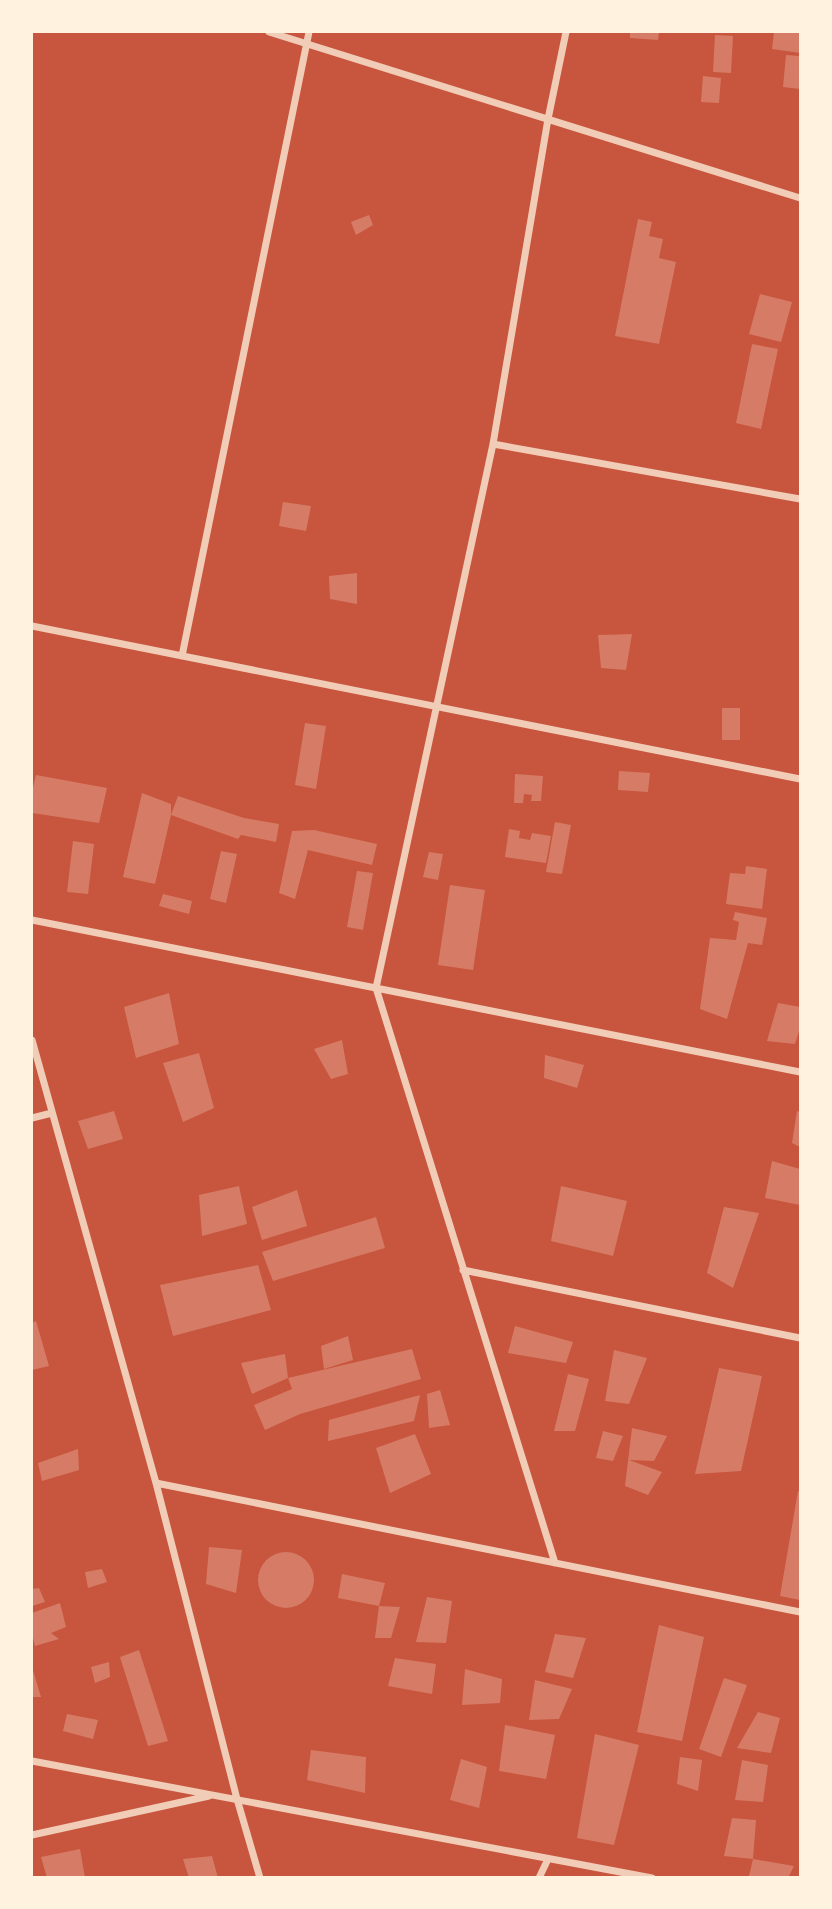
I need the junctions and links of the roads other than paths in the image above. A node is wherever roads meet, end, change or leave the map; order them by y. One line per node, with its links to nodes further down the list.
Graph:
1 (269, 32): 4 (street)
2 (309, 32): 4 (street)
3 (566, 32): 5 (street)
4 (307, 43): 5 (street); 10 (street)
5 (548, 119): 6 (street); 7 (street)
6 (800, 198)
7 (493, 444): 8 (street); 11 (street)
8 (800, 499)
9 (32, 626): 10 (street)
10 (182, 656): 11 (street)
11 (436, 707): 12 (street); 14 (street)
12 (800, 779)
13 (32, 920): 14 (street)
14 (376, 988): 16 (street); 19 (street)
15 (32, 1040): 17 (street)
16 (800, 1072)
17 (52, 1113): 18 (street); 21 (street)
18 (32, 1118)
19 (463, 1270): 20 (street); 22 (street)
20 (800, 1338)
21 (156, 1483): 22 (street); 26 (street)
22 (555, 1563): 23 (street)
23 (800, 1612)
24 (32, 1761): 25 (street)
25 (214, 1795): 26 (street); 27 (street)
26 (237, 1799): 28 (street); 29 (street)
27 (32, 1835)
28 (548, 1860): 30 (street); 31 (street)
29 (260, 1878)
30 (539, 1878)
31 (652, 1878)

